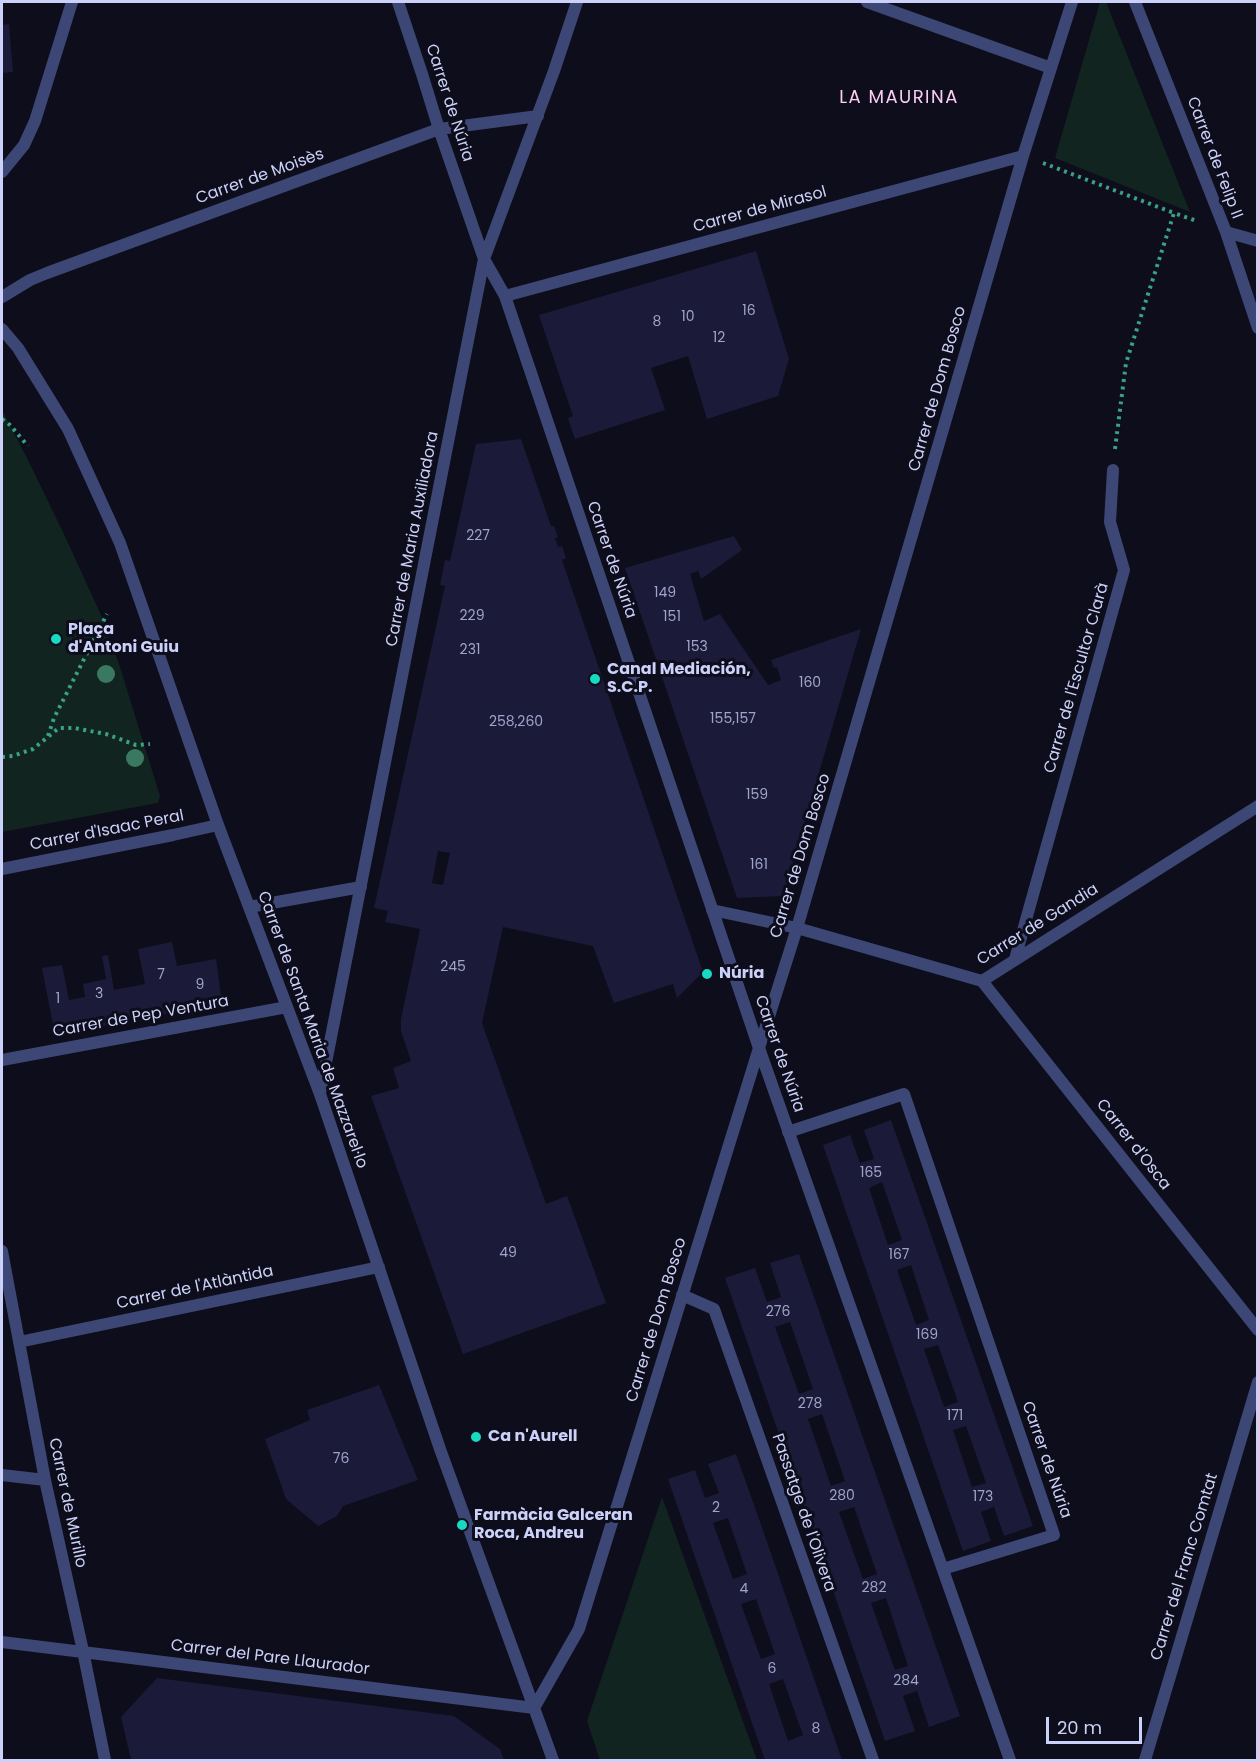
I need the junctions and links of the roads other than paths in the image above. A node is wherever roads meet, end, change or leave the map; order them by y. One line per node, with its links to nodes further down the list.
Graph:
1 (72, 2): 11 (street)
2 (398, 2): 9 (street, Carrer de Núria)
3 (577, 2): 8 (street, Carrer de Maria Auxiliadora)
4 (867, 2): 7 (street)
5 (1072, 2): 7 (street, Carrer de Dom Bosco)
6 (1135, 2): 12 (street, Carrer de Felip II)
7 (1051, 68): 10 (street, Carrer de Dom Bosco)
8 (538, 116): 9 (street, Carrer de Moisès); 14 (street, Carrer de Maria Auxiliadora)
9 (439, 129): 14 (street, Carrer de Núria); 16 (street, Carrer de Moisès)
10 (1023, 156): 15 (street, Carrer de Mirasol); 26 (street, Carrer de Dom Bosco)
11 (2, 172)
12 (1226, 232): 13 (street); 17 (street, Carrer de Felip II)
13 (1257, 241)
14 (484, 259): 15 (street, Carrer de Núria); 23 (street, Carrer de Maria Auxiliadora)
15 (505, 296): 25 (street, Carrer de Núria)
16 (2, 297)
17 (1257, 328)
18 (2, 329): 21 (street, Carrer de Santa Maria de Mazzarel·lo)
19 (1113, 470): 27 (street, Carrer de l'Escultor Clarà)
20 (1257, 806): 27 (street, Carrer de Gandia)
21 (218, 825): 22 (street, Carrer d'Isaac Peral); 24 (street, Carrer de Santa Maria de Mazzarel·lo)
22 (2, 869)
23 (361, 887): 24 (street); 32 (street, Carrer de Maria Auxiliadora)
24 (249, 907): 29 (street, Carrer de Santa Maria de Mazzarel·lo)
25 (712, 910): 26 (street, Carrer de Gandia); 30 (street, Carrer de Núria)
26 (797, 928): 28 (street, Carrer de Gandia); 30 (street, Carrer de Dom Bosco)
27 (1015, 959): 28 (street, Carrer de Gandia)
28 (982, 981): 37 (street, Carrer d'Osca)
29 (287, 1007): 31 (street, Carrer de Pep Ventura); 32 (street, Carrer de Santa Maria de Mazzarel·lo)
30 (759, 1048): 33 (street, Carrer de Núria); 36 (street, Carrer de Dom Bosco)
31 (2, 1060)
32 (320, 1094): 35 (street, Carrer de Santa Maria de Mazzarel·lo)
33 (788, 1132): 42 (street, Carrer de Núria); 42 (street, Carrer de Núria)
34 (2, 1251): 38 (street, Carrer de Murillo)
35 (379, 1267): 38 (street, Carrer de l'Atlàntida); 45 (street, Carrer de Santa Maria de Mazzarel·lo)
36 (682, 1296): 45 (street, Carrer de Dom Bosco); 48 (street, Passatge de l'Olivera)
37 (1257, 1330)
38 (19, 1342): 41 (street, Carrer de Murillo)
39 (1257, 1382): 50 (street, Carrer del Franc Comtat)
40 (2, 1475): 41 (street)
41 (45, 1480): 44 (street, Carrer de Murillo)
42 (943, 1569): 49 (street, Carrer de Núria)
43 (2, 1642): 44 (street, Carrer del Pare Llaurador)
44 (83, 1652): 45 (street, Carrer del Pare Llaurador); 46 (street, Carrer de Murillo)
45 (534, 1708): 47 (street, Carrer de Santa Maria de Mazzarel·lo)
46 (105, 1761)
47 (553, 1761)
48 (873, 1761)
49 (1010, 1761)
50 (1145, 1761)

